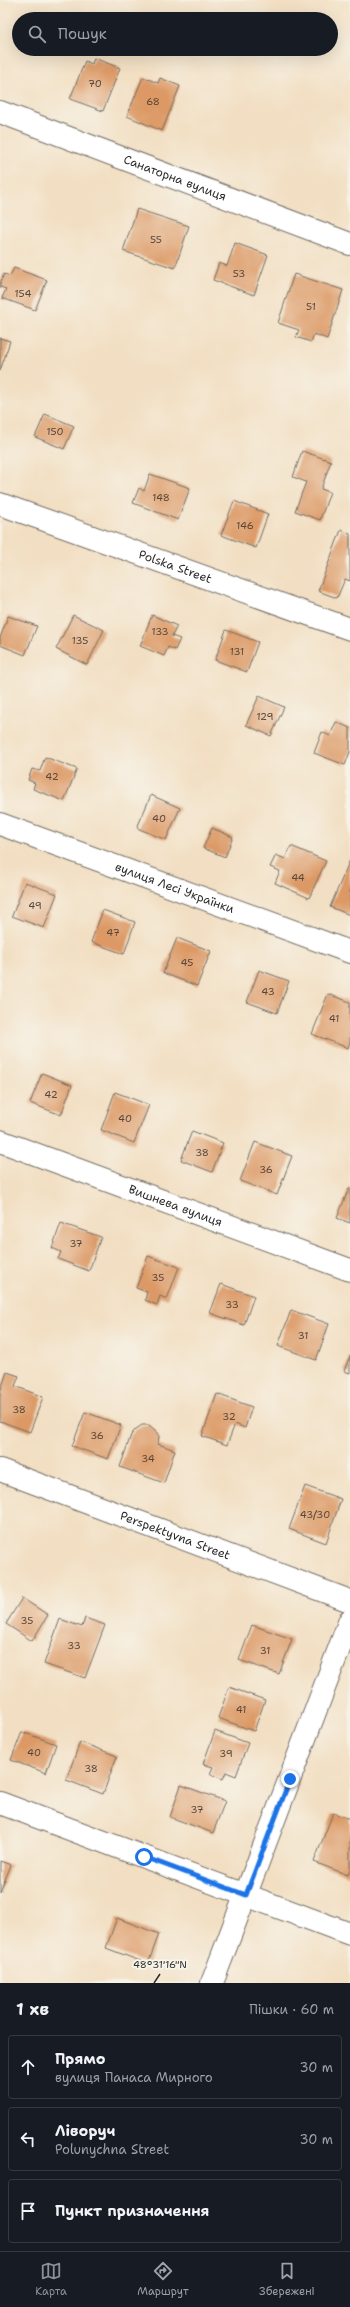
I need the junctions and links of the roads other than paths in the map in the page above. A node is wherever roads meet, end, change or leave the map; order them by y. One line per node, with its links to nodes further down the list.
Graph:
1 (0, 112): 2 (street, Санаторна вулиця)
2 (350, 244)
3 (0, 504): 4 (street, Polska Street)
4 (350, 628)
5 (0, 824): 6 (street, вулиця Лесі Українки)
6 (350, 952)
7 (0, 1141): 8 (street, Вишнева вулиця)
8 (350, 1270)
9 (0, 1470): 10 (street, Perspektyvna Street)
10 (350, 1601)
11 (350, 1620): 13 (street)
12 (0, 1803): 13 (street)
13 (246, 1895): 14 (street); 15 (street)
14 (350, 1934)
15 (212, 1983)

